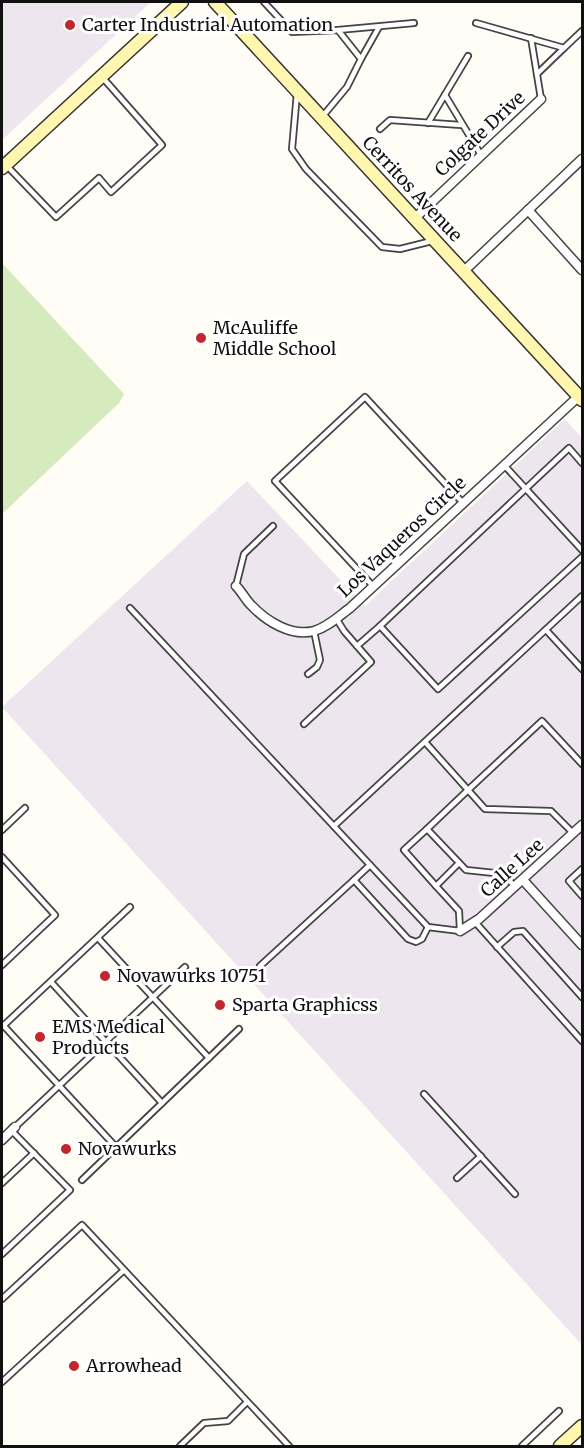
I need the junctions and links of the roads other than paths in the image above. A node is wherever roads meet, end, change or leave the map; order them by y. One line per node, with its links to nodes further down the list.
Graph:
1 (182, 2): 14 (main road)
2 (215, 2): 15 (main road, Cerritos Avenue)
3 (264, 2): 7 (lane)
4 (476, 22): 9 (lane)
5 (414, 23): 6 (lane)
6 (379, 27): 7 (lane); 12 (lane)
7 (338, 30): 12 (lane)
8 (582, 31): 10 (lane)
9 (531, 38): 10 (lane); 13 (lane)
10 (564, 48): 13 (lane)
11 (468, 56): 16 (lane)
12 (361, 59): 18 (lane)
13 (537, 74): 17 (lane)
14 (101, 76): 24 (main road); 24 (lane)
15 (297, 91): 18 (main road, Cerritos Avenue); 27 (lane)
16 (445, 95): 19 (lane); 20 (lane)
17 (541, 99): 22 (street, Colgate Drive)
18 (322, 117): 26 (main road, Cerritos Avenue)
19 (428, 123): 20 (lane); 21 (lane)
20 (461, 124): 22 (lane)
21 (380, 129)
22 (481, 155): 26 (street, Colgate Drive)
23 (582, 159): 25 (street)
24 (3, 166)
25 (528, 210): 28 (street); 29 (street)
26 (415, 218): 27 (main road, Cerritos Avenue)
27 (435, 240): 29 (main road, Cerritos Avenue)
28 (582, 270)
29 (464, 271): 30 (main road, Cerritos Avenue)
30 (581, 398): 32 (street, Los Vaqueros Circle)
31 (582, 463): 33 (lane)
32 (504, 465): 33 (lane); 34 (street, Los Vaqueros Circle)
33 (526, 488): 36 (lane); 43 (lane)
34 (463, 503): 39 (street, Los Vaqueros Circle); 39 (lane)
35 (273, 526): 38 (lane)
36 (582, 550)
37 (582, 557): 43 (lane)
38 (236, 586): 45 (street)
39 (374, 586): 42 (street, Los Vaqueros Circle)
40 (582, 596): 44 (lane)
41 (130, 608): 55 (lane)
42 (336, 618): 45 (street, Los Vaqueros Circle); 46 (lane)
43 (380, 626): 46 (lane)
44 (546, 630): 47 (lane); 50 (lane)
45 (314, 631): 48 (lane)
46 (357, 646): 49 (lane)
47 (582, 669)
48 (308, 674)
49 (304, 724)
50 (425, 742): 52 (lane); 55 (lane)
51 (582, 764): 52 (lane)
52 (468, 790): 56 (lane); 58 (lane)
53 (25, 808): 57 (lane)
54 (582, 825): 58 (street, Calle Lee)
55 (334, 826): 61 (lane)
56 (427, 829): 60 (lane); 65 (lane)
57 (2, 830)
58 (573, 834): 64 (street, Calle Lee)
59 (2, 857): 75 (lane)
60 (459, 863): 65 (lane); 66 (lane)
61 (370, 865): 63 (lane); 70 (lane)
62 (582, 869): 67 (lane)
63 (354, 880): 70 (lane); 76 (lane)
64 (523, 880): 66 (street, Calle Lee); 73 (street)
65 (436, 886): 71 (lane)
66 (516, 887): 69 (street, Calle Lee)
67 (582, 896)
68 (130, 907): 72 (lane)
69 (475, 922): 71 (street, Calle Lee); 74 (lane)
70 (428, 927): 71 (lane)
71 (460, 931)
72 (98, 938): 78 (lane); 79 (lane)
73 (582, 945)
74 (497, 947): 80 (lane); 83 (lane)
75 (2, 964)
76 (260, 966)
77 (185, 967): 79 (lane)
78 (51, 982): 81 (lane); 84 (lane)
79 (153, 997): 84 (lane); 85 (lane)
80 (582, 997)
81 (2, 1026): 86 (lane)
82 (239, 1029): 85 (lane)
83 (582, 1041)
84 (106, 1042): 86 (lane); 88 (lane)
85 (209, 1058): 88 (lane)
86 (59, 1086): 89 (lane); 90 (lane)
87 (424, 1094): 92 (lane)
88 (162, 1103): 90 (lane)
89 (7, 1133): 91 (lane)
90 (116, 1147): 94 (lane)
91 (34, 1153): 95 (lane); 97 (lane)
92 (481, 1156): 93 (lane); 96 (lane)
93 (457, 1178)
94 (82, 1180)
95 (2, 1183)
96 (515, 1194)
97 (2, 1254)
98 (124, 1270): 99 (lane); 100 (lane); 101 (lane)
99 (2, 1299)
100 (2, 1382)
101 (247, 1402): 104 (lane); 105 (lane)
102 (559, 1412): 106 (lane)
103 (582, 1426): 107 (main road)
104 (180, 1446)
105 (289, 1446)
106 (522, 1446)
107 (561, 1446)

